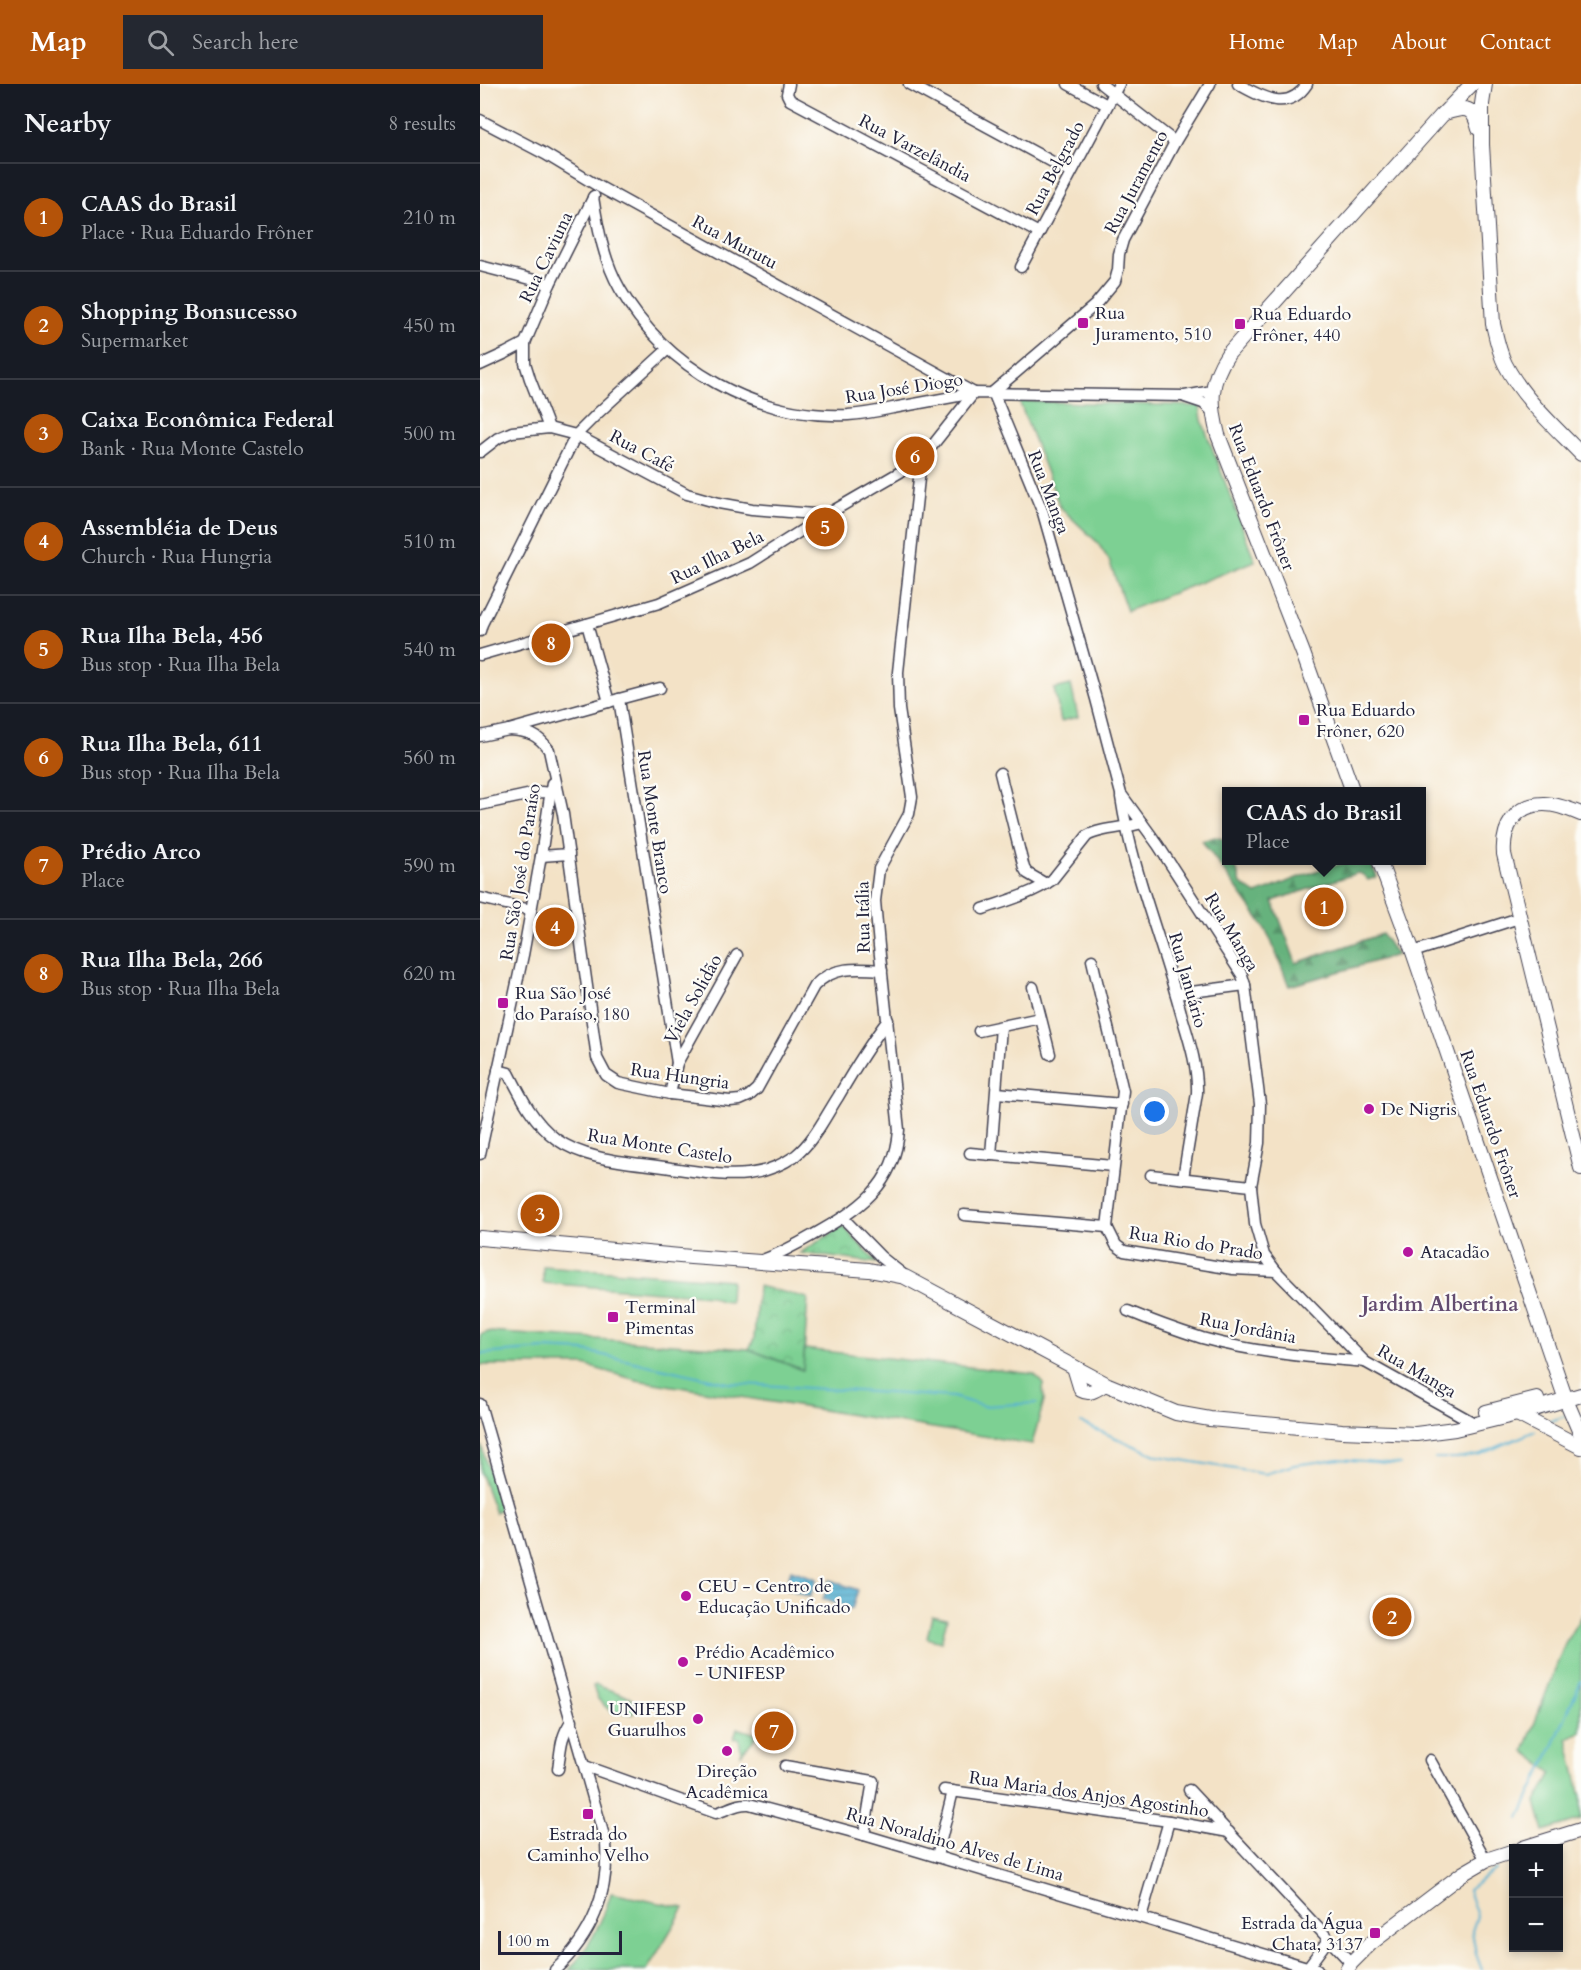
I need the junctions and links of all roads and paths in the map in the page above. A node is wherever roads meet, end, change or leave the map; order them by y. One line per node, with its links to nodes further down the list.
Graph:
1 (789, 84): 19 (street, Rua Varzelândia)
2 (909, 84): 16 (street)
3 (1068, 84): 11 (street)
4 (1101, 84): 10 (street)
5 (1210, 84): 14 (street, Rua Juramento)
6 (1238, 84): 7 (street)
7 (1307, 84)
8 (1472, 84): 12 (main road, Rua Eduardo Frôner)
9 (1485, 84): 15 (main road)
10 (1116, 89): 11 (street, Rua Belgrado); 14 (street)
11 (1107, 105): 16 (street, Rua Belgrado)
12 (1442, 115): 15 (main road); 28 (main road, Rua Eduardo Frôner)
13 (480, 120): 17 (street, Rua Murutu)
14 (1175, 142): 29 (street, Rua Juramento)
15 (1482, 146): 38 (main road)
16 (1071, 172): 19 (street, Rua Belgrado)
17 (598, 186): 18 (street, Rua Caviuna); 30 (street, Rua Murutu)
18 (593, 197): 22 (street, Rua Caviuna); 24 (street, Rua José Diogo)
19 (1039, 233): 21 (street, Rua Belgrado)
20 (480, 266): 22 (street)
21 (1021, 267)
22 (550, 284): 23 (street, Rua Caviuna)
23 (525, 343): 25 (street); 26 (street)
24 (668, 349): 30 (street, Rua José Diogo); 36 (street)
25 (506, 353): 26 (street); 27 (street)
26 (525, 363): 32 (street)
27 (480, 364)
28 (1212, 391): 31 (street); 33 (main road, Rua Eduardo Frôner)
29 (993, 392): 30 (street); 31 (street); 54 (street, Rua Manga)
30 (974, 393): 39 (street, Rua Ilha Bela)
31 (1185, 396): 33 (street)
32 (539, 401): 34 (street); 35 (street)
33 (1212, 411): 52 (main road, Rua Eduardo Frôner)
34 (549, 428): 35 (street); 36 (street, Rua Café)
35 (523, 431): 37 (street)
36 (576, 435): 40 (street, Rua Café); 44 (street)
37 (480, 452)
38 (1581, 454)
39 (921, 460): 41 (street, Rua Ilha Bela); 70 (street, Rua Itália)
40 (788, 512): 41 (street, Rua Café); 42 (street, Rua Café)
41 (826, 515): 42 (street, Rua Ilha Bela)
42 (809, 526): 43 (street, Rua Ilha Bela)
43 (587, 624): 45 (street, Rua Ilha Bela); 47 (street, Rua Monte Branco)
44 (481, 628)
45 (480, 655)
46 (660, 688): 47 (street)
47 (614, 701): 48 (street); 79 (street, Rua Monte Branco)
48 (509, 730): 49 (street); 50 (street, Rua Hungria)
49 (480, 736)
50 (552, 771): 53 (street, Rua São José do Paraíso); 59 (street, Rua Hungria)
51 (1000, 773): 62 (street)
52 (1351, 787)
53 (551, 793): 55 (street); 60 (street, Rua São José do Paraíso)
54 (1120, 794): 57 (street, Rua Manga); 58 (street, Rua Januário)
55 (480, 805)
56 (1581, 814): 66 (main road)
57 (1142, 823): 58 (street); 71 (street, Rua Manga)
58 (1126, 828): 62 (street); 73 (street, Rua Januário)
59 (569, 854): 60 (street); 82 (street, Rua Hungria)
60 (542, 856): 65 (street, Rua São José do Paraíso)
61 (1380, 865): 67 (main road, Rua Eduardo Frôner)
62 (1046, 884): 64 (street)
63 (480, 898): 65 (street)
64 (983, 909)
65 (531, 910): 80 (street, Rua São José do Paraíso)
66 (1520, 918): 67 (street); 88 (main road)
67 (1413, 952): 102 (main road, Rua Eduardo Frôner)
68 (737, 955): 79 (street, Viela Solidão)
69 (1092, 960): 83 (street, Rua Rio do Prado)
70 (882, 970): 75 (street, Rua Itália); 82 (street, Rua Hungria)
71 (1245, 985): 73 (street); 91 (street, Rua Manga)
72 (1033, 987): 74 (street)
73 (1176, 994): 90 (street, Rua Januário)
74 (1040, 1018): 76 (street); 78 (street)
75 (888, 1020): 80 (street, Rua Monte Castelo); 93 (street, Rua Itália)
76 (1001, 1027): 77 (street); 81 (street)
77 (979, 1031)
78 (1050, 1054)
79 (677, 1063): 82 (street, Viela Solidão)
80 (498, 1070): 85 (street, Rua São José do Paraíso)
81 (997, 1093): 83 (street); 86 (street)
82 (670, 1094)
83 (1122, 1104): 87 (street, Rua Rio do Prado)
84 (970, 1153): 86 (street)
85 (480, 1154)
86 (991, 1155): 87 (street)
87 (1113, 1166): 94 (street, Rua Rio do Prado)
88 (1581, 1168)
89 (1151, 1175): 90 (street)
90 (1183, 1178): 91 (street)
91 (1251, 1186): 98 (street, Rua Manga)
92 (964, 1215): 94 (street)
93 (843, 1218): 96 (street, Rua Itália); 97 (street)
94 (1107, 1227): 98 (street, Rua Rio do Prado)
95 (480, 1238): 96 (main road)
96 (755, 1262): 97 (main road); 99 (main road)
97 (894, 1267): 99 (street); 105 (main road)
98 (1276, 1271): 101 (street, Rua Manga)
99 (905, 1277): 105 (main road)
100 (1128, 1311): 101 (street, Rua Jordânia)
101 (1365, 1362): 105 (street, Rua Manga)
102 (1575, 1395): 104 (main road); 105 (main road); 106 (main road, Rua Eduardo Frôner)
103 (480, 1404): 108 (street)
104 (1517, 1414): 105 (main road); 107 (main road)
105 (1470, 1421)
106 (1581, 1435)
107 (1581, 1447)
108 (572, 1720): 110 (street); 112 (street)
109 (1430, 1760): 121 (street)
110 (585, 1766): 117 (street, Rua Noraldino Alves de Lima); 126 (street)
111 (785, 1766): 117 (street)
112 (558, 1769)
113 (1189, 1790): 116 (street, Rua Maria dos Anjos Agostinho)
114 (1168, 1821): 116 (street, Rua Maria dos Anjos Agostinho); 120 (street, Rua Maria dos Anjos Agostinho); 122 (street)
115 (1581, 1830): 118 (main road)
116 (1230, 1832): 123 (street, Rua Maria dos Anjos Agostinho)
117 (864, 1835): 120 (street, Rua Noraldino Alves de Lima)
118 (1536, 1844)
119 (1509, 1853): 121 (main road)
120 (937, 1856): 122 (street, Rua Noraldino Alves de Lima)
121 (1486, 1860): 124 (main road)
122 (1141, 1917): 125 (street, Rua Noraldino Alves de Lima)
123 (1328, 1940): 124 (street, Rua Maria dos Anjos Agostinho); 125 (street)
124 (1349, 1966)
125 (1312, 1969)
126 (555, 1970)

